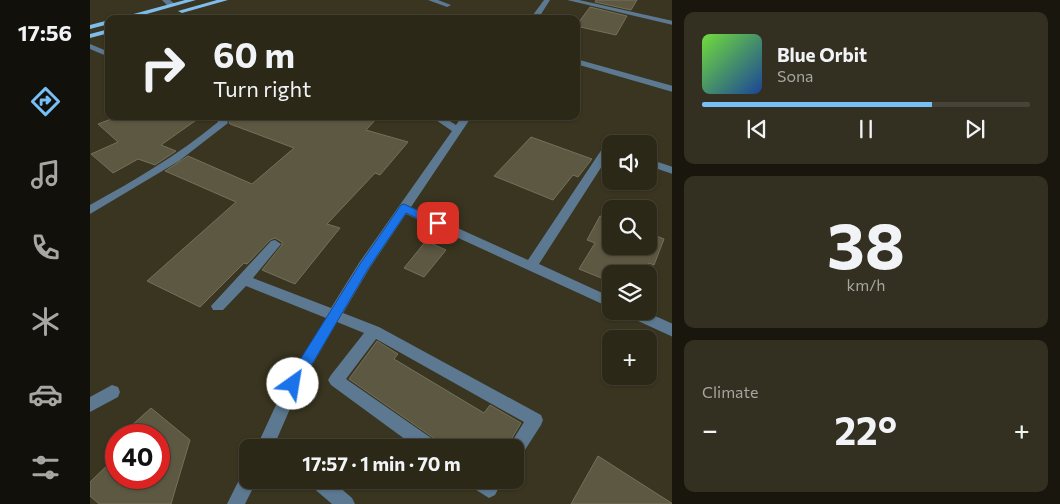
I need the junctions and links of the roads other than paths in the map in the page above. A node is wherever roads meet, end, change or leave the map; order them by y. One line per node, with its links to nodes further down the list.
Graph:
1 (165, 0): 7 (street)
2 (193, 0): 7 (main road)
3 (225, 0): 10 (main road)
4 (431, 0): 8 (street)
5 (547, 0): 11 (street)
6 (570, 0): 13 (street)
7 (172, 5): 9 (main road)
8 (448, 5)
9 (134, 15)
10 (168, 15)
11 (537, 15)
12 (105, 23): 14 (main road)
13 (672, 23)
14 (90, 26)
15 (105, 32): 16 (main road)
16 (90, 36)
17 (90, 46): 18 (street)
18 (105, 53)
19 (580, 62): 20 (street)
20 (672, 88)
21 (222, 120): 29 (street)
22 (441, 120): 24 (street)
23 (464, 120): 24 (street)
24 (457, 130): 28 (street)
25 (602, 156): 31 (street)
26 (657, 165): 27 (street)
27 (672, 171)
28 (404, 208): 31 (street); 35 (street)
29 (90, 210)
30 (275, 244): 32 (street)
31 (531, 266): 33 (street)
32 (244, 280): 34 (street); 35 (street)
33 (602, 298)
34 (218, 306)
35 (334, 317): 37 (street); 41 (street)
36 (649, 320): 38 (street)
37 (374, 331): 42 (street); 43 (street)
38 (672, 331)
39 (112, 392): 40 (street)
40 (90, 405)
41 (272, 439)
42 (418, 439)
43 (522, 439)
44 (244, 489): 46 (street)
45 (328, 489): 47 (street)
46 (236, 504)
47 (346, 504)

